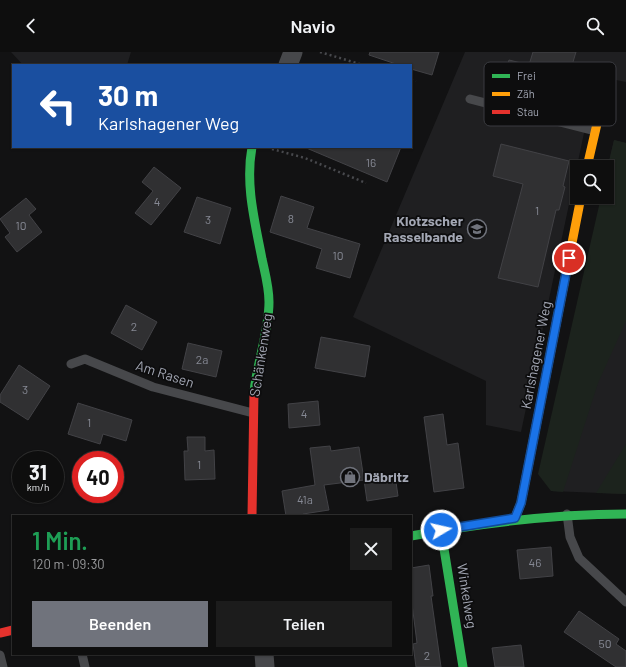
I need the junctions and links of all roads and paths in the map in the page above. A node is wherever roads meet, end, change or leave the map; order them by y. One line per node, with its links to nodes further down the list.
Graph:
1 (293, 52): 3 (street)
2 (320, 52): 4 (path)
3 (288, 64)
4 (360, 64)
5 (412, 80): 6 (path)
6 (416, 81)
7 (470, 99): 8 (lane)
8 (484, 103)
9 (575, 126): 11 (lane)
10 (596, 126): 11 (street)
11 (595, 131): 14 (street)
12 (252, 148): 18 (street, Schänkenweg)
13 (270, 148): 15 (path)
14 (589, 160)
15 (366, 183)
16 (580, 204): 22 (street, Karlshagener Weg)
17 (71, 364): 18 (lane, Am Rasen)
18 (253, 413): 21 (street, Schänkenweg)
19 (567, 514): 20 (street); 22 (street); 25 (lane)
20 (626, 514)
21 (252, 515)
22 (515, 518): 23 (street)
23 (441, 530): 24 (street); 34 (street, Winkelweg)
24 (412, 536)
25 (626, 602)
26 (12, 630): 27 (street)
27 (0, 633)
28 (0, 655): 31 (lane)
29 (82, 655): 32 (lane)
30 (264, 655): 33 (street)
31 (3, 667)
32 (85, 667)
33 (265, 667)
34 (463, 667)

